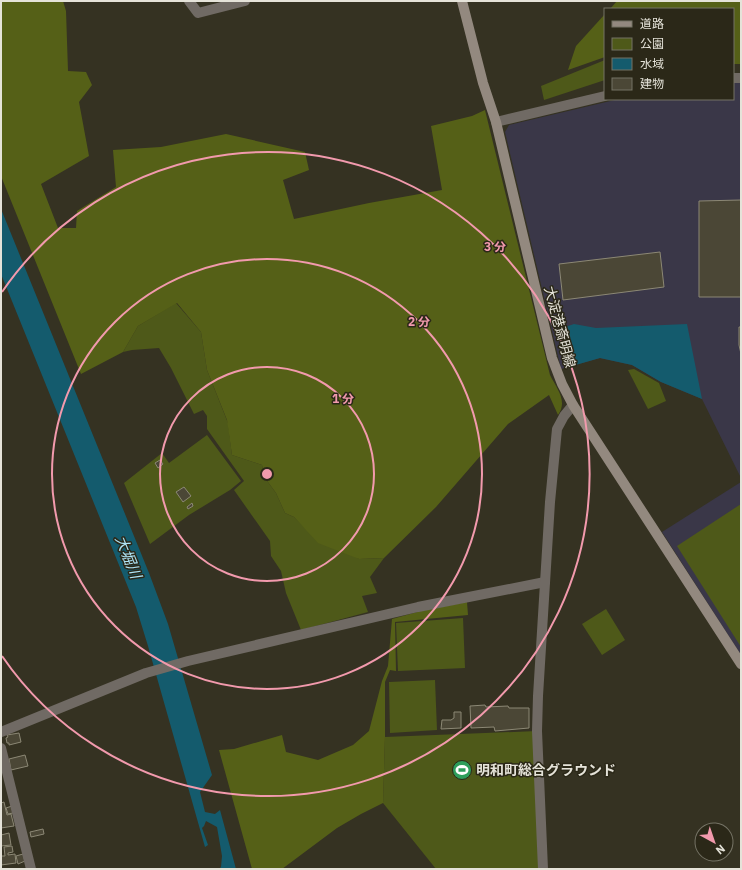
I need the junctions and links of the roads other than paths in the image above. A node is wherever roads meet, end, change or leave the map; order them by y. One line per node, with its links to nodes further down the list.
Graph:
1 (189, 1): 2 (street)
2 (245, 1)
3 (462, 1): 5 (main road, 大淀港斎明線)
4 (604, 96): 5 (street)
5 (496, 122): 6 (main road, 大淀港斎明線)
6 (573, 405): 7 (street); 8 (main road, 大淀港斎明線)
7 (545, 582): 9 (street); 12 (street)
8 (741, 664)
9 (1, 732)
10 (1, 748): 11 (street)
11 (31, 869)
12 (543, 869)

